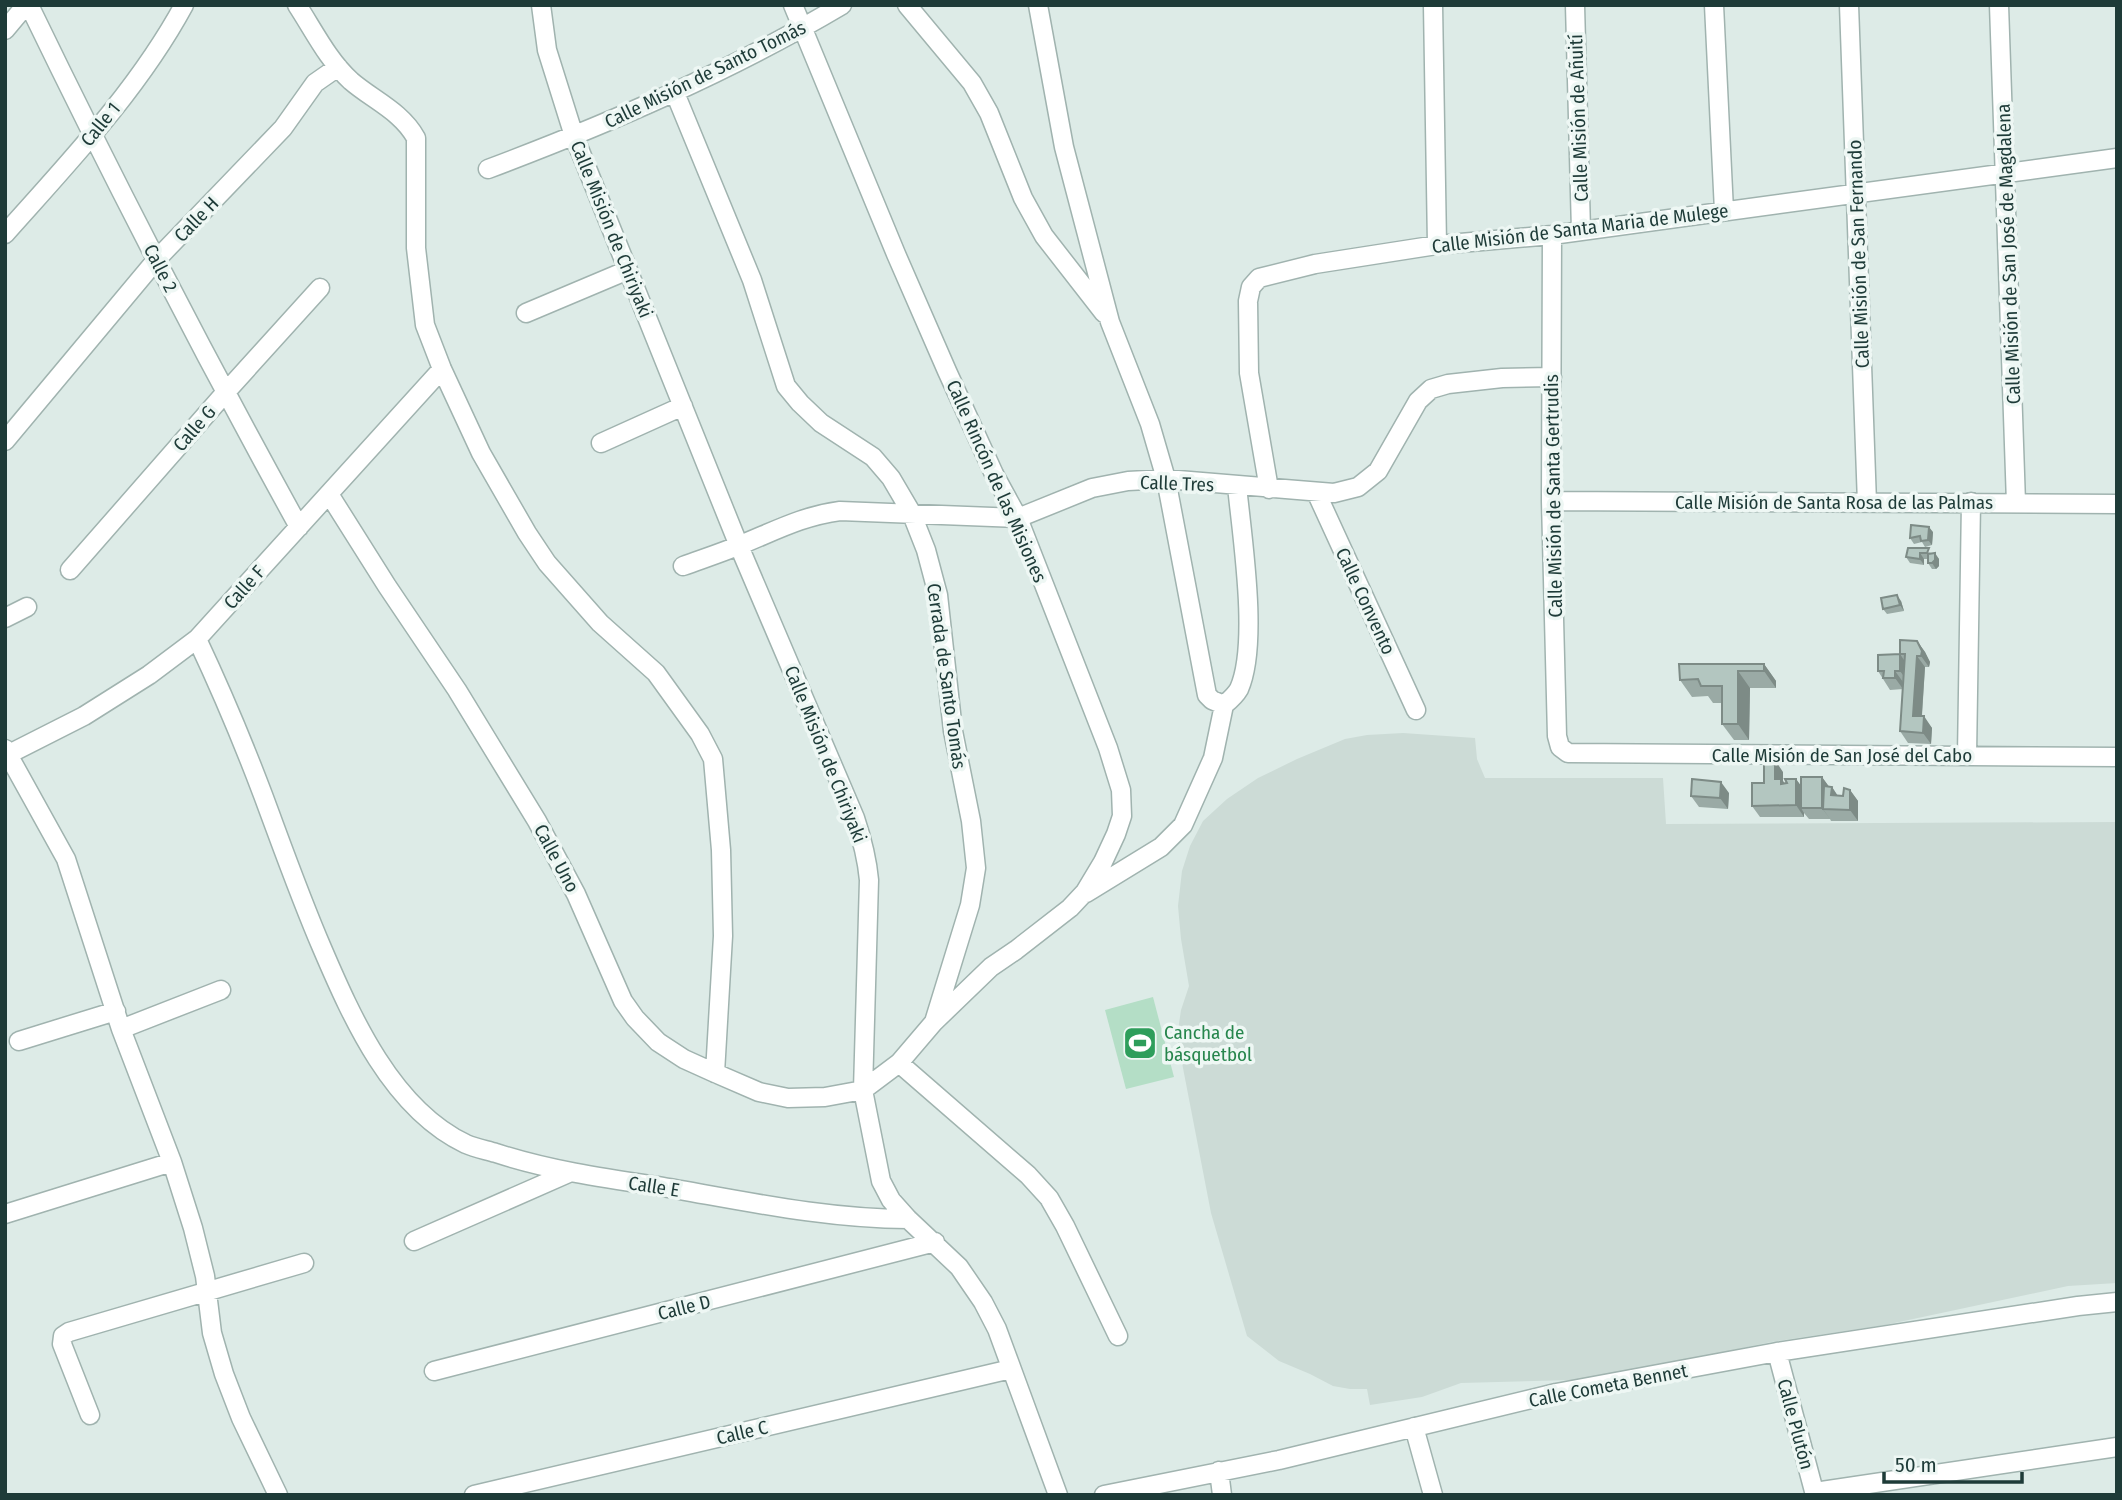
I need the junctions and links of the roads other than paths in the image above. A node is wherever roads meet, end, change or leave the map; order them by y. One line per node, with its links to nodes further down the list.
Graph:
1 (28, 5): 15 (street); 18 (street, Calle 2)
2 (184, 5): 18 (street, Calle 1)
3 (297, 5): 16 (street)
4 (541, 5): 19 (street, Calle Misión de Chiriyaki)
5 (793, 5): 14 (street, Calle Rincón de las Misiones)
6 (842, 5): 14 (street, Calle Misión de Santo Tomás)
7 (907, 5): 33 (street)
8 (1038, 5): 33 (street)
9 (1433, 5): 28 (street)
10 (1575, 5): 25 (street, Calle Misión de Añuití)
11 (1714, 5): 24 (street)
12 (1849, 5): 23 (street, Calle Misión de San Fernando)
13 (1999, 5): 22 (street, Calle Misión de San José de Magdalena)
14 (802, 29): 17 (street, Calle Misión de Santo Tomás); 51 (street, Calle Rincón de las Misiones)
15 (5, 30)
16 (338, 67): 29 (street, Calle H); 34 (street)
17 (675, 93): 19 (street, Calle Misión de Santo Tomás); 50 (street, Cerrada de Santo Tomás)
18 (92, 135): 26 (street, Calle 1); 29 (street, Calle 2)
19 (574, 136): 21 (street, Calle Misión de Santo Tomás); 30 (street, Calle Misión de Chiriyaki)
20 (2117, 158): 22 (street, Calle Misión de Santa Maria de Mulege)
21 (488, 169)
22 (2004, 173): 23 (street, Calle Misión de Santa Maria de Mulege); 48 (street, Calle Misión de San José de Magdalena)
23 (1856, 193): 24 (street, Calle Misión de Santa Maria de Mulege); 47 (street, Calle Misión de San Fernando)
24 (1724, 211): 25 (street, Calle Misión de Santa Maria de Mulege)
25 (1581, 231): 27 (street, Calle Misión de Santa Maria de Mulege)
26 (5, 234)
27 (1552, 235): 28 (street, Calle Misión de Santa Maria de Mulege); 35 (street, Calle Misión de Santa Gertrudis)
28 (1437, 245): 42 (street, Calle Misión de Santa Maria de Mulege)
29 (156, 259): 36 (street, Calle 2); 38 (street, Calle H)
30 (628, 270): 32 (street); 37 (street, Calle Misión de Chiriyaki)
31 (320, 288): 36 (street, Calle G)
32 (526, 313)
33 (1110, 322): 40 (street)
34 (442, 369): 44 (street, Calle F); 72 (street)
35 (1552, 377): 43 (street, Calle Tres); 45 (street, Calle Misión de Santa Gertrudis)
36 (225, 393): 52 (street, Calle 2); 55 (street, Calle G)
37 (683, 406): 39 (street); 53 (street, Calle Misión de Chiriyaki)
38 (5, 441)
39 (601, 443)
40 (1166, 479): 41 (street, Calle Tres); 51 (street, Calle Tres); 59 (street)
41 (1237, 486): 42 (street, Calle Tres); 59 (street)
42 (1269, 489): 43 (street, Calle Tres)
43 (1316, 492): 60 (street, Calle Convento)
44 (329, 494): 52 (street, Calle F); 72 (street, Calle Uno)
45 (1551, 501): 47 (street, Calle Misión de Santa Rosa de las Palmas); 62 (street, Calle Misión de Santa Gertrudis)
46 (1971, 502): 47 (street, Calle Misión de Santa Rosa de las Palmas); 48 (street, Calle Misión de Santa Rosa de las Palmas); 63 (street)
47 (1867, 503)
48 (2016, 503): 49 (street, Calle Misión de Santa Rosa de las Palmas)
49 (2117, 503)
50 (911, 512): 51 (street, Calle Tres); 53 (street, Calle Tres); 68 (street, Cerrada de Santo Tomás)
51 (1018, 518): 65 (street, Calle Rincón de las Misiones)
52 (299, 527): 58 (street, Calle F)
53 (739, 545): 54 (street, Calle Tres); 73 (street, Calle Misión de Chiriyaki)
54 (683, 566)
55 (70, 570)
56 (27, 607): 57 (street)
57 (5, 618)
58 (197, 639): 61 (street, Calle F); 75 (street, Calle E)
59 (1224, 705): 65 (street)
60 (1416, 710)
61 (6, 753): 67 (street)
62 (1568, 753): 63 (street, Calle Misión de San José del Cabo)
63 (1967, 756): 64 (street, Calle Misión de San José del Cabo)
64 (2117, 757)
65 (1080, 897): 68 (street, Calle Rincón de las Misiones)
66 (221, 990): 69 (street)
67 (116, 1011): 69 (street); 70 (street)
68 (934, 1022): 71 (street, Cerrada de Santo Tomás)
69 (121, 1029): 74 (street)
70 (19, 1041)
71 (899, 1063): 73 (street, Cerrada de Santo Tomás); 83 (street)
72 (715, 1073): 73 (street, Calle Uno)
73 (863, 1090): 77 (street, Calle Misión de Chiriyaki)
74 (172, 1162): 76 (street); 81 (street)
75 (570, 1172): 77 (street, Calle E); 78 (street)
76 (5, 1214)
77 (908, 1219): 79 (street, Calle Misión de Chiriyaki)
78 (414, 1241)
79 (935, 1242): 85 (street, Calle Misión de Chiriyaki); 86 (street, Calle D)
80 (304, 1263): 81 (street)
81 (206, 1291): 87 (street); 92 (street)
82 (2117, 1302): 84 (street, Calle Cometa Bennet)
83 (1118, 1336)
84 (1777, 1352): 88 (street, Calle Cometa Bennet); 91 (street, Calle Plutón)
85 (1011, 1369): 93 (street, Calle C); 94 (street, Calle Misión de Chiriyaki)
86 (434, 1371)
87 (90, 1415)
88 (1414, 1427): 90 (street, Calle Cometa Bennet); 97 (street)
89 (2117, 1447): 91 (street)
90 (1219, 1471): 95 (street, Calle Cometa Bennet); 96 (street)
91 (1815, 1493)
92 (278, 1495)
93 (474, 1495)
94 (1058, 1495)
95 (1104, 1495)
96 (1222, 1495)
97 (1433, 1495)

